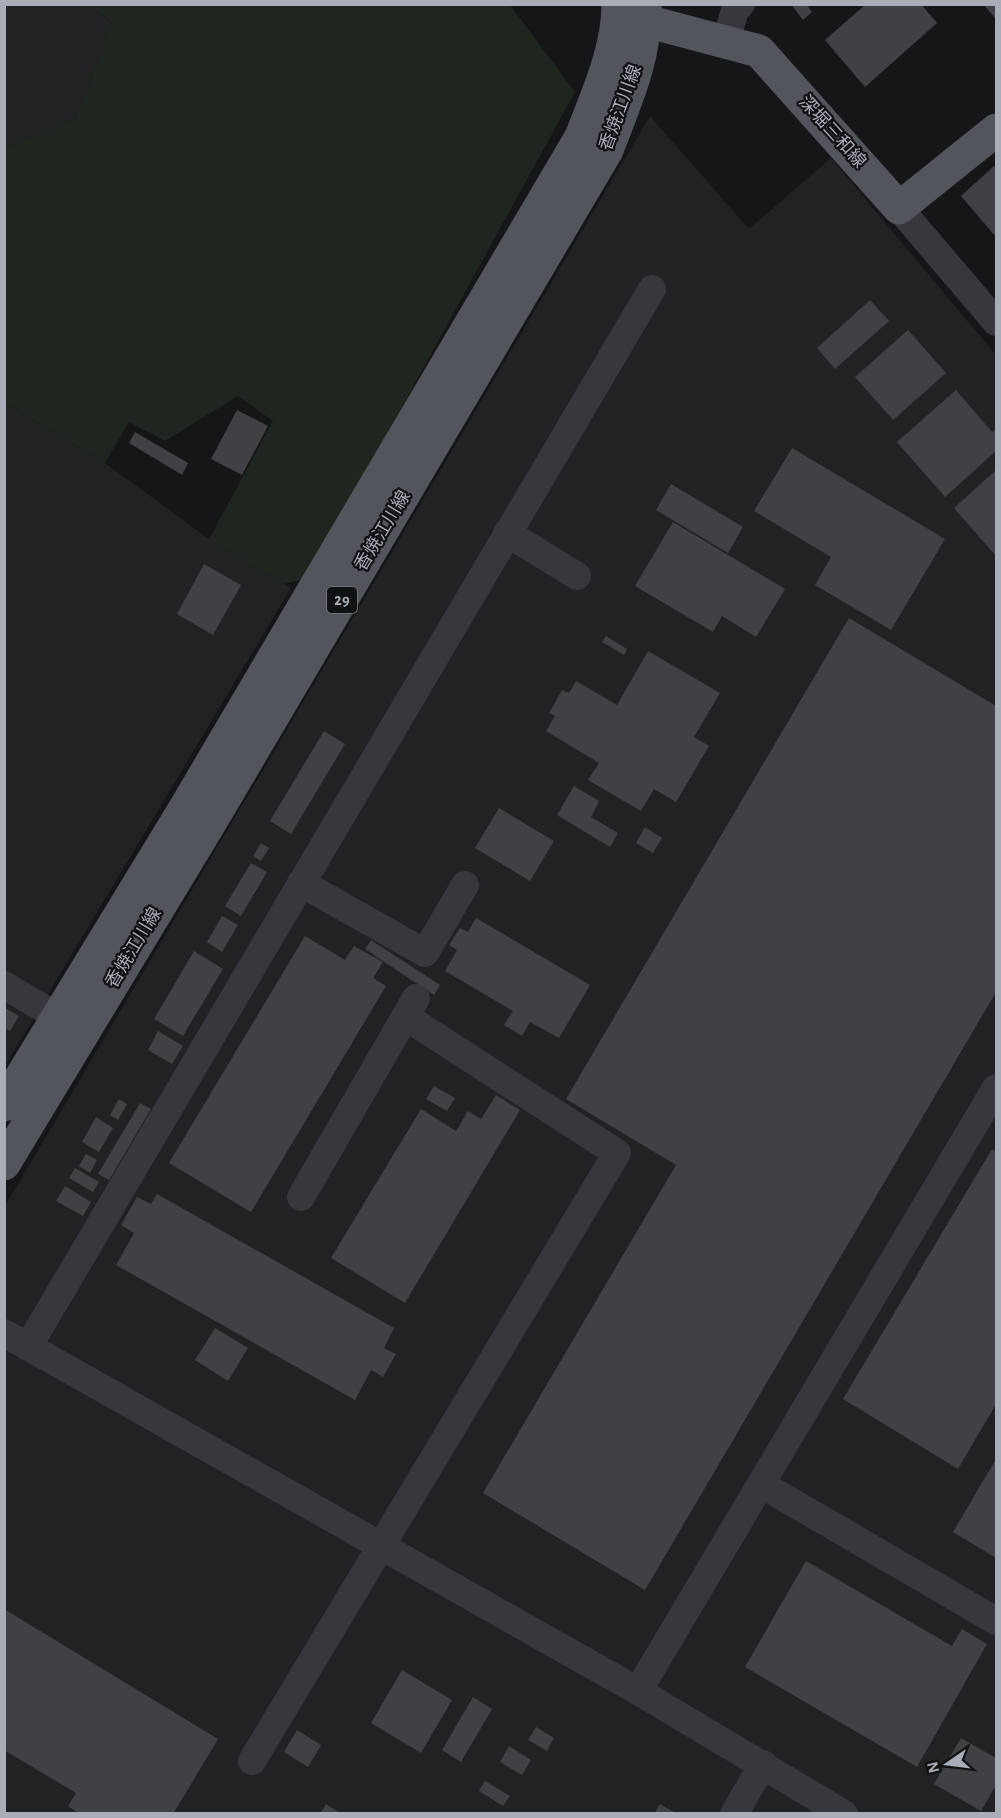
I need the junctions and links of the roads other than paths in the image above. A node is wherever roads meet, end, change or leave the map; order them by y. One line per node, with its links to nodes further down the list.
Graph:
1 (618, 4): 14 (main road, 香焼江川線 / 29)
2 (738, 7): 4 (street)
3 (646, 13): 4 (main road, 深堀三和線); 17 (main road, 香焼江川線 / 29)
4 (725, 43): 6 (main road, 深堀三和線)
5 (996, 130): 6 (main road)
6 (905, 203): 8 (street)
7 (652, 289): 9 (street)
8 (996, 322)
9 (507, 533): 10 (street); 11 (street)
10 (577, 576)
11 (301, 883): 12 (street); 19 (street)
12 (465, 885)
13 (4, 985): 14 (street)
14 (58, 1017): 16 (main road, 香焼江川線 / 29)
15 (996, 1088): 20 (street)
16 (4, 1105)
17 (4, 1164)
18 (301, 1197): 21 (street)
19 (16, 1340): 21 (street)
20 (761, 1484): 22 (street); 23 (street)
21 (380, 1546): 23 (street); 24 (street)
22 (996, 1621)
23 (638, 1691): 25 (street)
24 (252, 1761)
25 (763, 1764): 26 (street); 27 (street)
26 (734, 1814)
27 (844, 1814)

